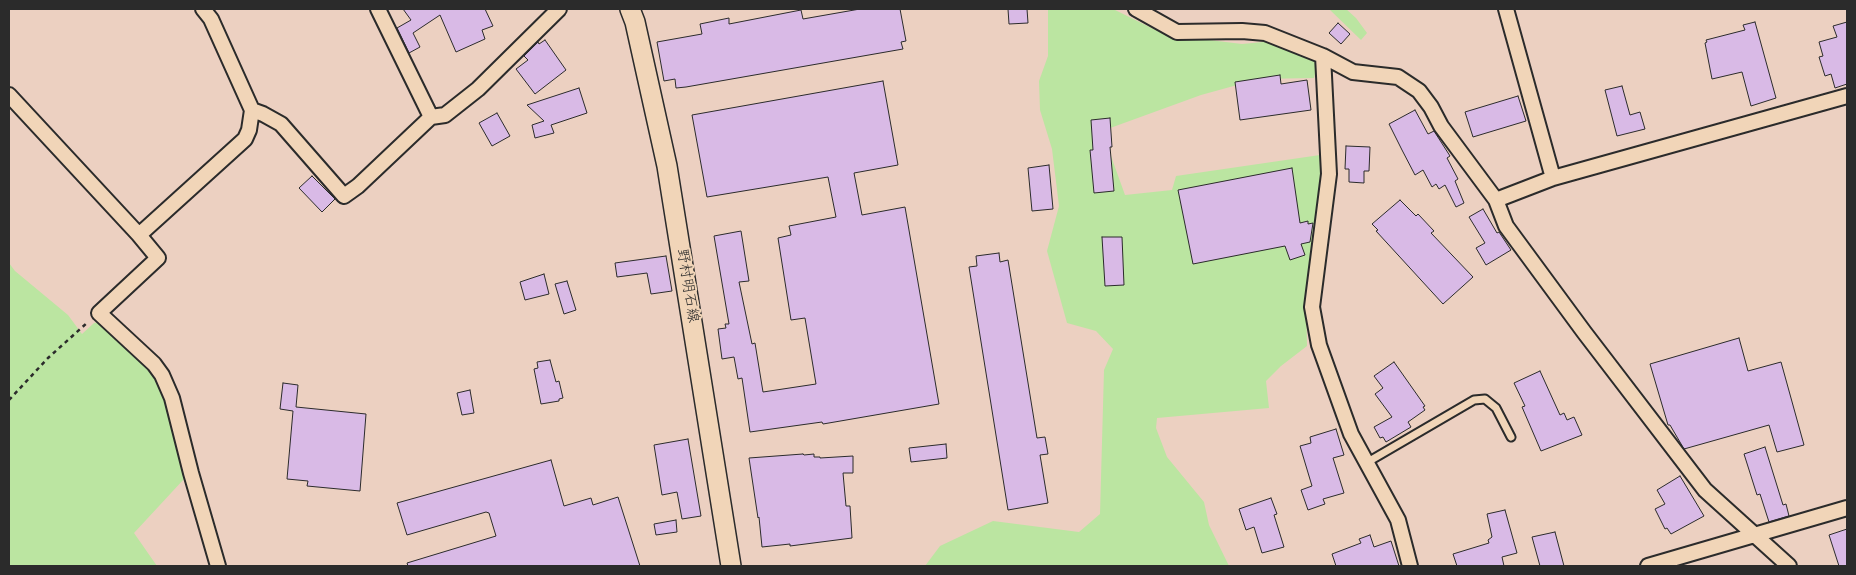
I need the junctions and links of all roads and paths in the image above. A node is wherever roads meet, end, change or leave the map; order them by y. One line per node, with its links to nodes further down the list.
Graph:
1 (203, 9): 10 (street)
2 (378, 9): 11 (street)
3 (559, 9): 11 (street)
4 (630, 9): 22 (main road, 野村明石線)
5 (1136, 9): 7 (street)
6 (1506, 9): 12 (street)
7 (1323, 56): 13 (street); 18 (street)
8 (9, 95): 14 (street)
9 (1847, 96): 12 (street)
10 (252, 110): 11 (street); 14 (street)
11 (431, 117)
12 (1553, 178): 13 (street)
13 (1496, 200): 20 (street)
14 (139, 235): 15 (street)
15 (98, 313): 16 (path); 21 (street)
16 (9, 400)
17 (1511, 437): 18 (lane)
18 (1366, 464): 23 (street)
19 (1847, 508): 20 (street)
20 (1754, 535): 24 (street); 25 (street)
21 (218, 566)
22 (731, 566)
23 (1410, 566)
24 (1648, 566)
25 (1789, 566)

